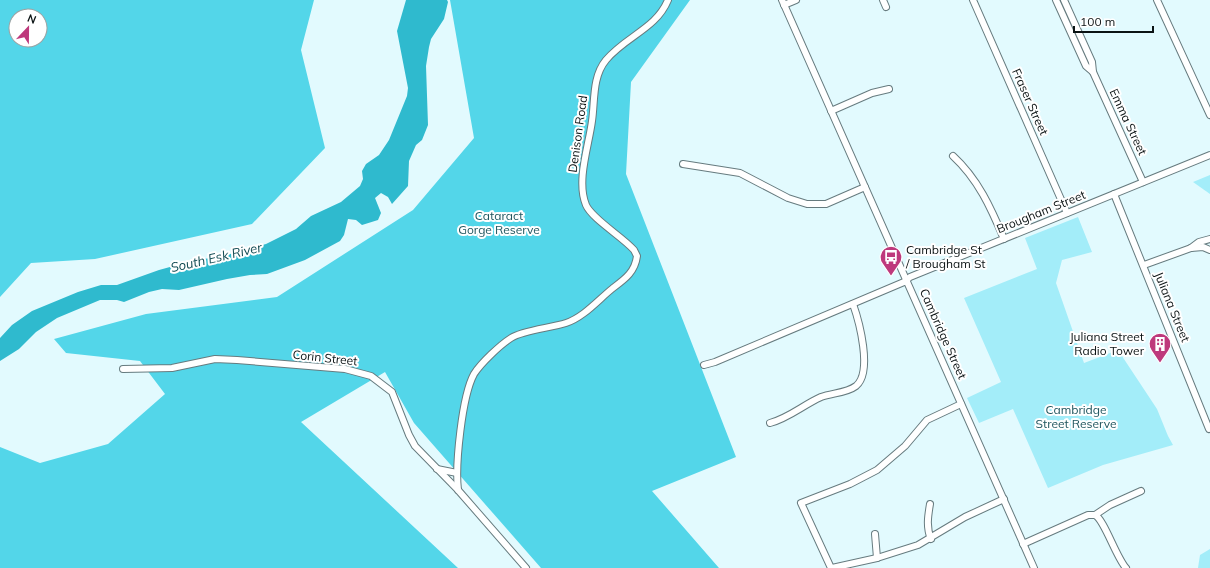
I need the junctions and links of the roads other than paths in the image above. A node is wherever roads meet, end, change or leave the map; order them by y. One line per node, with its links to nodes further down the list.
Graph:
1 (668, 0): 34 (street, Denison Road)
2 (796, 0): 8 (street)
3 (882, 0): 9 (street)
4 (973, 0): 20 (street, Fraser Street)
5 (1056, 0): 10 (street, Emma Street)
6 (1064, 0): 10 (street, Emma Street)
7 (1157, 0): 13 (street)
8 (783, 2): 12 (street, Cambridge Street)
9 (886, 7)
10 (1093, 72): 17 (street, Emma Street)
11 (889, 89): 12 (street)
12 (831, 111): 18 (street, Cambridge Street)
13 (1210, 115)
14 (1210, 155): 17 (street, Brougham Street)
15 (953, 156): 21 (street)
16 (683, 164): 18 (street)
17 (1143, 182): 19 (street, Brougham Street)
18 (865, 187): 26 (street, Cambridge Street)
19 (1114, 194): 20 (street, Brougham Street); 25 (street, Juliana Street)
20 (1067, 213): 21 (street, Brougham Street)
21 (1004, 239): 26 (street, Brougham Street)
22 (1210, 240): 23 (street)
23 (1191, 248): 24 (street); 25 (street)
24 (1210, 250)
25 (1144, 265): 32 (street, Juliana Street)
26 (907, 280): 27 (street, Brougham Street); 30 (street, Cambridge Street)
27 (853, 304): 28 (street, Brougham Street); 31 (street)
28 (704, 364)
29 (123, 369): 33 (street, Corin Street)
30 (961, 404): 37 (street, Cambridge Street); 45 (street)
31 (770, 423)
32 (1209, 429)
33 (437, 469): 34 (street); 35 (street, Corin Street)
34 (457, 473): 35 (street, Denison Road)
35 (458, 490): 44 (street, Corin Street)
36 (1141, 491): 39 (street)
37 (1004, 500): 41 (street); 42 (street, Cambridge Street)
38 (930, 504): 41 (street)
39 (1095, 515): 42 (street); 47 (street)
40 (875, 534): 43 (street)
41 (931, 538): 43 (street)
42 (1023, 544): 46 (street, Cambridge Street)
43 (877, 558): 45 (street)
44 (526, 568)
45 (832, 568)
46 (1034, 568)
47 (1126, 568)

